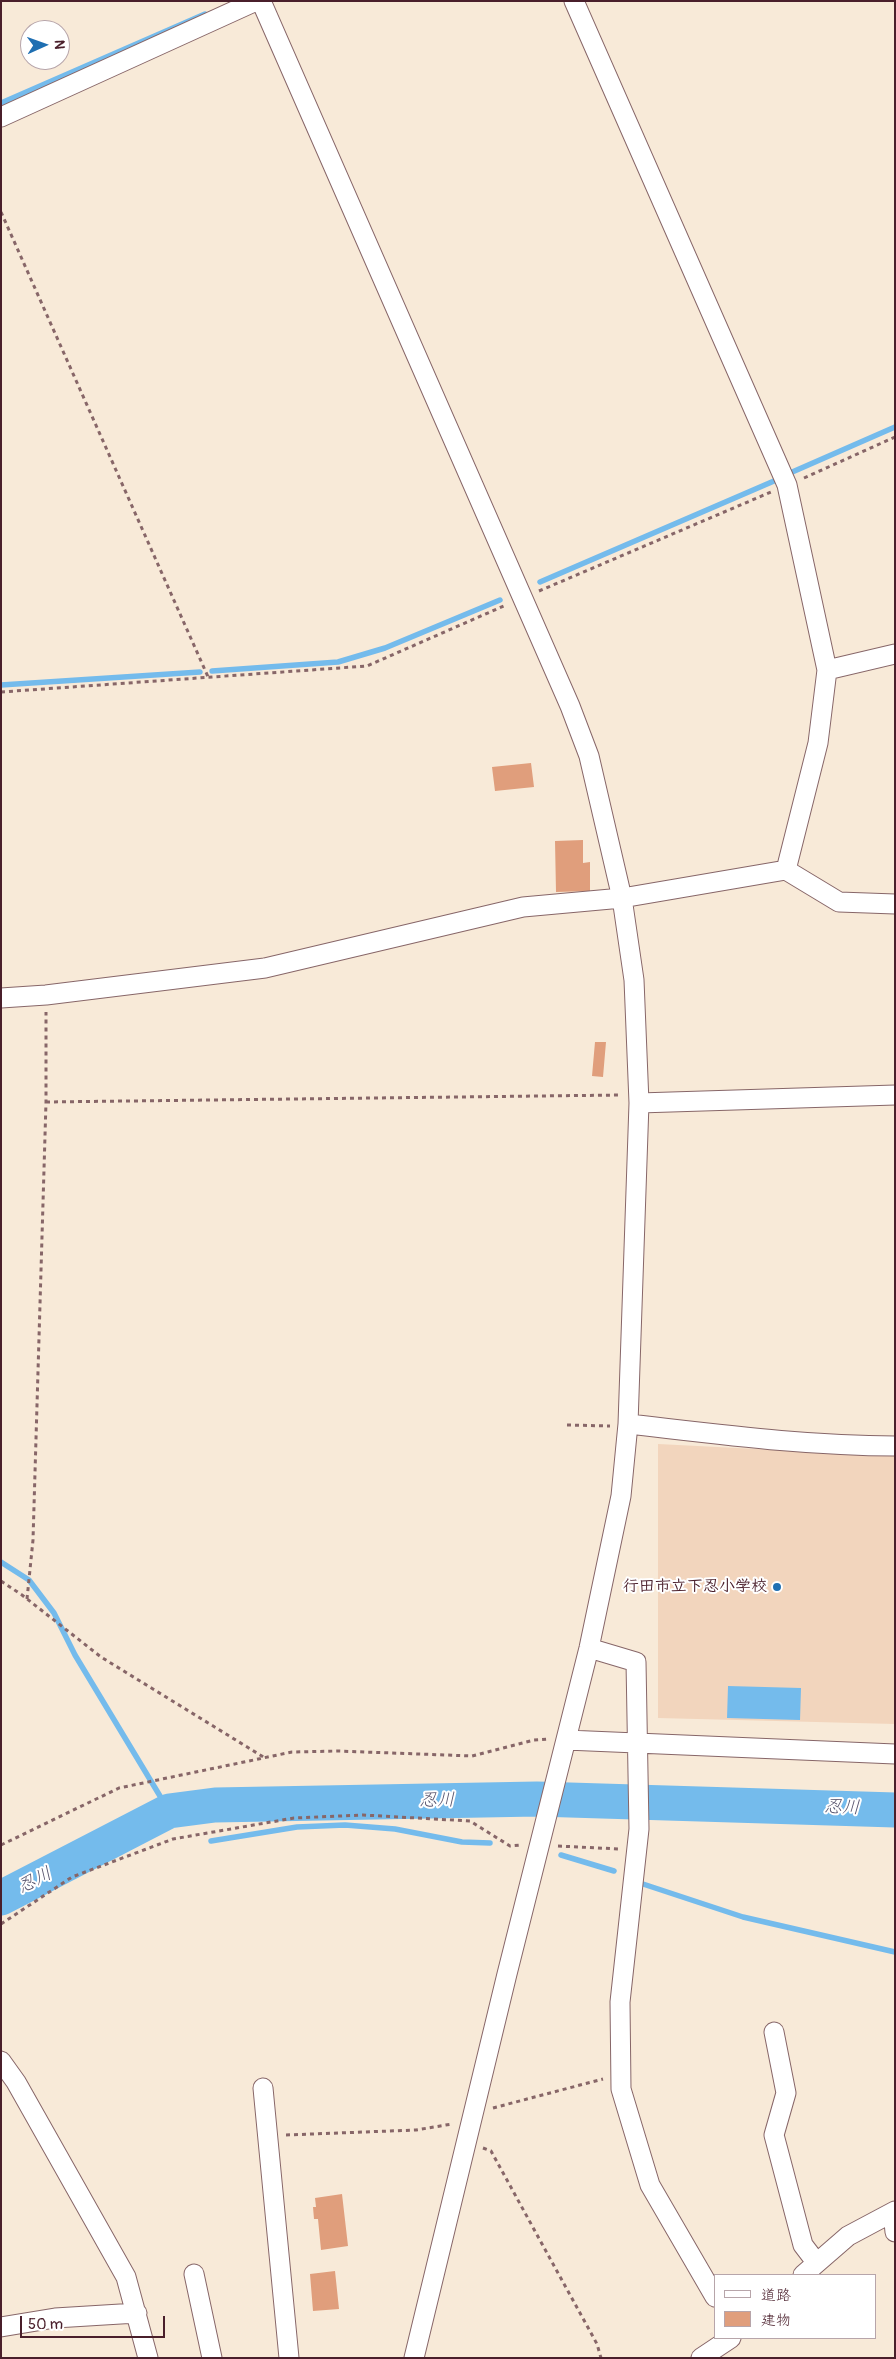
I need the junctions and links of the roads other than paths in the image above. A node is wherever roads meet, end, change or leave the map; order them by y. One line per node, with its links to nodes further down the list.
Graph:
1 (256, 1): 4 (street)
2 (261, 1): 8 (street)
3 (574, 1): 6 (street)
4 (1, 117)
5 (895, 654): 6 (street)
6 (828, 670): 7 (street)
7 (786, 870): 8 (street); 9 (street)
8 (622, 898): 10 (street); 12 (street)
9 (895, 904)
10 (1, 998)
11 (895, 1095): 12 (street)
12 (639, 1099): 13 (street)
13 (620, 1425): 14 (street); 15 (street)
14 (895, 1446)
15 (589, 1648): 16 (street); 17 (street)
16 (566, 1740): 17 (street); 33 (street)
17 (637, 1749): 18 (street); 26 (street)
18 (895, 1754)
19 (774, 2032): 24 (street)
20 (1, 2060): 27 (street)
21 (263, 2088): 32 (street)
22 (894, 2212): 23 (street); 24 (street)
23 (895, 2232)
24 (810, 2269)
25 (194, 2274): 31 (street)
26 (714, 2295)
27 (137, 2313): 28 (street); 30 (street)
28 (1, 2326)
29 (730, 2339): 34 (street)
30 (148, 2358)
31 (212, 2358)
32 (289, 2358)
33 (414, 2358)
34 (701, 2358)

